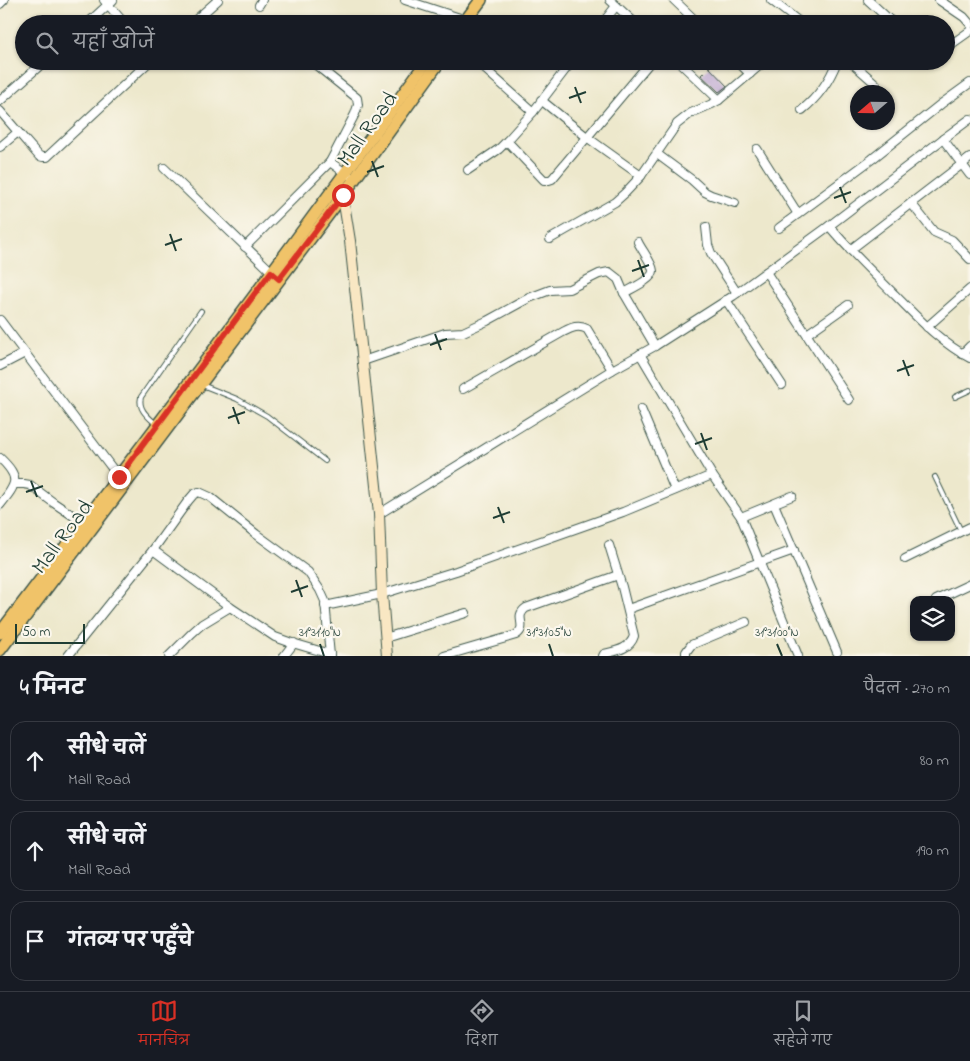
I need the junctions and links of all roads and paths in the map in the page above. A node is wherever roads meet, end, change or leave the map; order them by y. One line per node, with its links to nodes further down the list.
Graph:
1 (4, 0): 11 (street)
2 (218, 0): 14 (street)
3 (405, 0): 15 (street)
4 (481, 0): 16 (main road)
5 (674, 0): 19 (street)
6 (771, 0): 20 (street)
7 (868, 0): 21 (street)
8 (940, 0): 22 (street)
9 (108, 2): 12 (street); 13 (street)
10 (613, 3): 17 (street); 18 (street)
11 (0, 4)
12 (96, 15)
13 (119, 15)
14 (201, 15)
15 (446, 15)
16 (470, 15)
17 (607, 15)
18 (626, 15)
19 (690, 15)
20 (790, 15)
21 (884, 15)
22 (970, 24)
23 (970, 31): 24 (street)
24 (955, 42)
25 (35, 70): 43 (street)
26 (140, 70): 48 (street)
27 (322, 70): 56 (street)
28 (421, 70): 62 (main road, Mall Road)
29 (433, 70): 62 (main road, Mall Road)
30 (486, 70): 46 (street)
31 (565, 70): 41 (street)
32 (644, 70): 49 (street)
33 (687, 70): 42 (street)
34 (746, 70): 38 (street)
35 (754, 70): 38 (street)
36 (833, 70): 44 (street)
37 (860, 70): 40 (street)
38 (750, 74): 42 (street)
39 (970, 83): 66 (street)
40 (876, 84)
41 (541, 100): 46 (street); 49 (street)
42 (719, 100): 54 (street)
43 (0, 102)
44 (802, 110)
45 (0, 111): 48 (street)
46 (533, 112): 51 (street)
47 (970, 120): 50 (street)
48 (18, 132): 52 (street)
49 (588, 138): 51 (street); 61 (street)
50 (943, 139): 57 (street); 67 (street)
51 (507, 141): 59 (street)
52 (0, 147)
53 (757, 149): 66 (street)
54 (657, 154): 61 (street); 64 (street)
55 (970, 158): 57 (street)
56 (330, 162): 62 (street); 72 (street)
57 (962, 164): 60 (street); 65 (street)
58 (164, 168): 72 (street)
59 (468, 170)
60 (970, 175)
61 (641, 176): 70 (street)
62 (347, 178): 63 (main road, Mall Road); 76 (main road, Mall Road)
63 (343, 195): 76 (main road, Mall Road); 92 (main road)
64 (736, 203)
65 (911, 203): 73 (street); 74 (street)
66 (798, 214): 69 (street)
67 (829, 226): 73 (street); 75 (street)
68 (706, 227): 79 (street)
69 (779, 228)
70 (550, 239)
71 (638, 242): 78 (street)
72 (245, 247): 76 (street)
73 (850, 250): 84 (street)
74 (970, 259)
75 (766, 272): 79 (street); 85 (street)
76 (275, 275): 95 (main road, Mall Road); 102 (main road, Mall Road)
77 (970, 289): 84 (street)
78 (624, 293): 86 (street); 92 (street)
79 (737, 293): 80 (street)
80 (726, 300): 86 (street); 96 (street)
81 (848, 305): 85 (street)
82 (201, 311): 102 (lane)
83 (0, 320): 88 (street)
84 (927, 327): 90 (street)
85 (807, 334): 100 (street)
86 (655, 346): 89 (street)
87 (970, 346): 90 (street)
88 (25, 353): 93 (street); 107 (street)
89 (640, 354): 94 (street); 105 (street)
90 (962, 354): 91 (street)
91 (970, 358)
92 (363, 362): 113 (main road)
93 (0, 366)
94 (612, 370): 97 (street); 113 (street)
95 (200, 384): 104 (lane); 107 (main road, Mall Road)
96 (782, 386)
97 (463, 389)
98 (970, 390): 99 (lane)
99 (955, 397)
100 (849, 400)
101 (641, 409): 109 (street)
102 (158, 425): 107 (main road, Mall Road)
103 (0, 458): 108 (street)
104 (325, 461)
105 (712, 475): 109 (street); 114 (street)
106 (935, 477): 117 (lane)
107 (122, 481): 115 (main road, Mall Road); 135 (main road, Mall Road)
108 (15, 484): 112 (street); 115 (street)
109 (675, 490): 125 (street)
110 (792, 496): 111 (street)
111 (774, 504): 114 (street); 120 (street)
112 (0, 505)
113 (379, 514): 125 (main road)
114 (741, 517): 122 (street)
115 (84, 523): 132 (main road, Mall Road)
116 (970, 527): 117 (street)
117 (962, 531): 121 (street)
118 (609, 545): 123 (street)
119 (153, 550): 127 (street); 128 (street); 138 (street)
120 (794, 550): 122 (street); 136 (street)
121 (905, 559)
122 (760, 562): 129 (street); 145 (street)
123 (618, 575): 129 (street); 142 (street)
124 (970, 584): 126 (street)
125 (382, 594): 127 (street); 133 (main road)
126 (944, 596)
127 (325, 606): 137 (street)
128 (230, 607): 134 (street); 139 (street)
129 (628, 609): 143 (street)
130 (466, 613): 133 (street)
131 (746, 622): 144 (street)
132 (0, 633)
133 (385, 638): 141 (main road)
134 (294, 643): 137 (street); 140 (street)
135 (0, 650)
136 (836, 652)
137 (330, 655)
138 (68, 656)
139 (169, 656)
140 (284, 656)
141 (387, 656)
142 (444, 656)
143 (603, 656)
144 (686, 656)
145 (798, 656)

